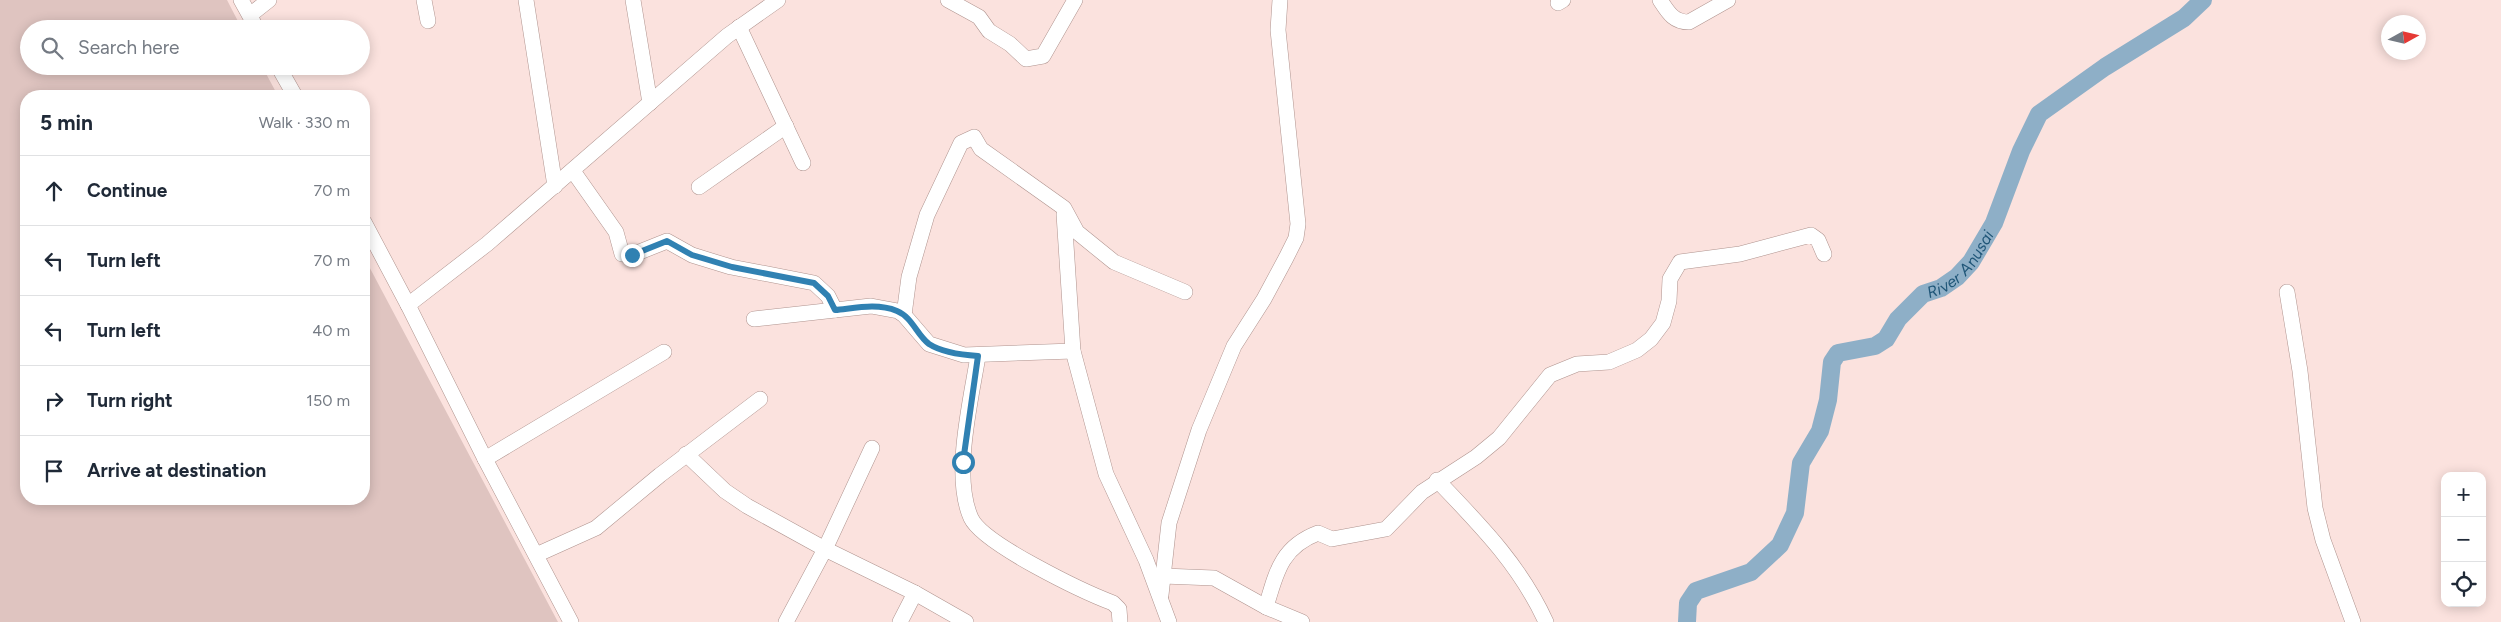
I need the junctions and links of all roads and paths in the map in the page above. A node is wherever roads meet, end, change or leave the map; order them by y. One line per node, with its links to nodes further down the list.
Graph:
1 (241, 0): 12 (street)
2 (269, 0): 12 (street)
3 (424, 0): 14 (street)
4 (526, 0): 22 (street)
5 (633, 0): 18 (street)
6 (778, 0): 15 (street)
7 (948, 0): 8 (street)
8 (1075, 0)
9 (1660, 0): 10 (street)
10 (1728, 0)
11 (1278, 1): 43 (street)
12 (250, 15): 13 (street)
13 (252, 20)
14 (428, 22)
15 (739, 27): 18 (street); 19 (street)
16 (283, 75): 17 (street)
17 (292, 90)
18 (650, 103): 21 (street)
19 (786, 126): 20 (street); 23 (street)
20 (803, 163)
21 (574, 171): 22 (street); 30 (street)
22 (555, 186): 29 (street)
23 (699, 188)
24 (1064, 208): 27 (street); 31 (street); 33 (street)
25 (370, 233): 29 (street)
26 (1824, 254): 40 (street)
27 (1185, 292)
28 (2287, 292): 55 (street)
29 (408, 305): 39 (street)
30 (835, 310): 31 (street); 32 (street)
31 (904, 315): 35 (street)
32 (754, 319)
33 (1073, 351): 35 (street); 45 (street)
34 (664, 352): 39 (street)
35 (978, 356): 51 (street)
36 (760, 400): 38 (street)
37 (872, 448): 41 (street)
38 (686, 454): 41 (street); 42 (street)
39 (485, 459): 42 (street)
40 (1437, 480): 46 (street); 54 (street)
41 (825, 549): 44 (street); 48 (street)
42 (536, 556): 47 (street)
43 (1163, 576): 45 (street); 46 (street)
44 (915, 593): 49 (street); 50 (street)
45 (1160, 595): 52 (street)
46 (1266, 607): 53 (street)
47 (572, 622)
48 (786, 622)
49 (900, 622)
50 (966, 622)
51 (1120, 622)
52 (1169, 622)
53 (1302, 622)
54 (1546, 622)
55 (2353, 622)

